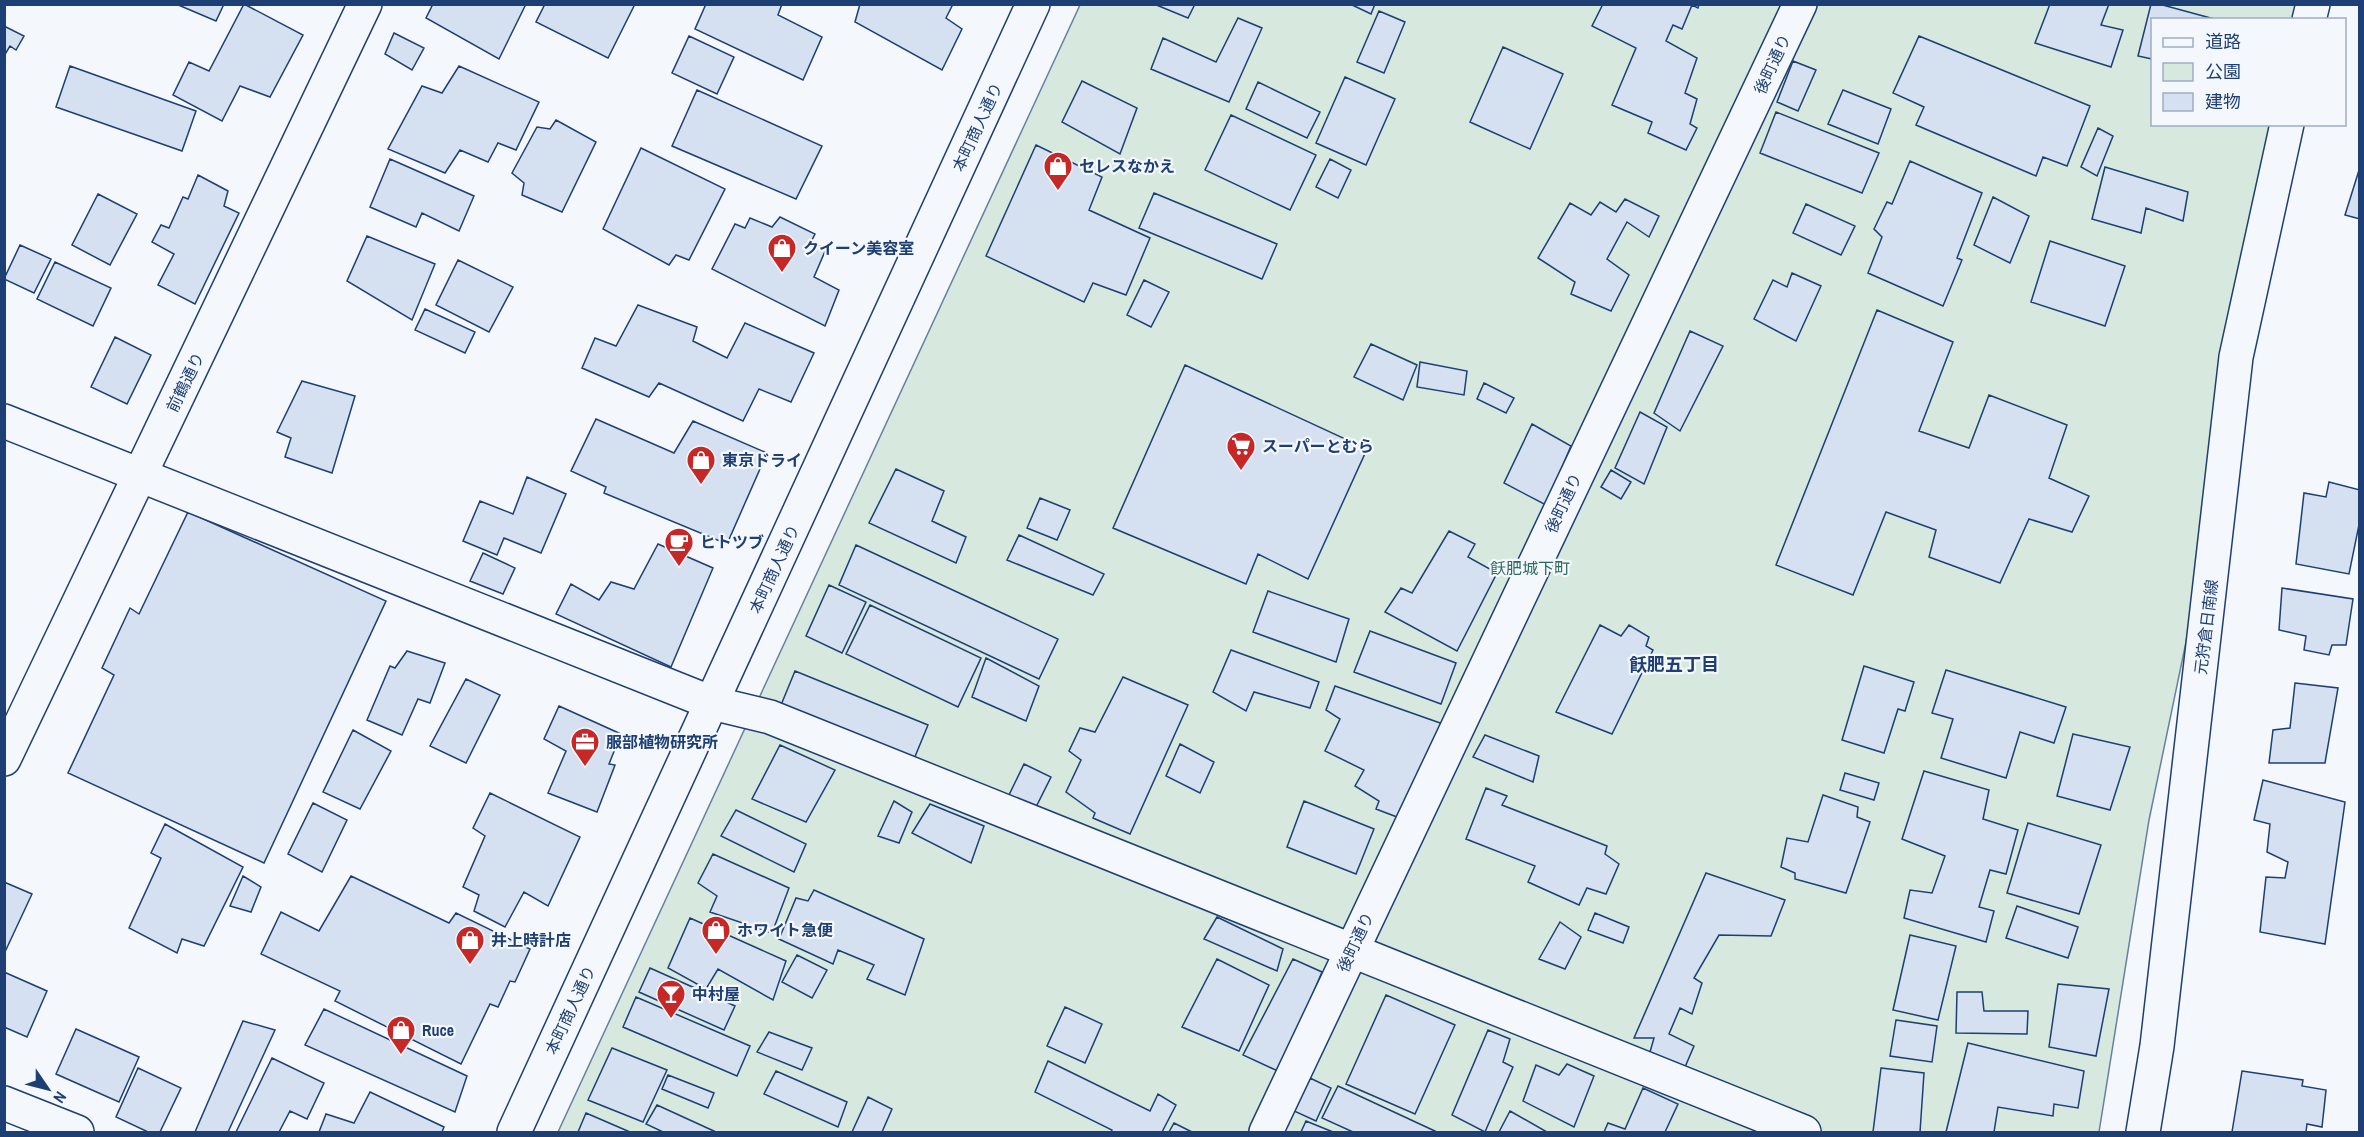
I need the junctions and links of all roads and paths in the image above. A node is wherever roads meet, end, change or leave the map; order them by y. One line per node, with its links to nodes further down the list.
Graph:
1 (365, 4): 6 (main road, 前鶴通り)
2 (1033, 4): 7 (main road, 本町商人通り)
3 (1800, 4): 9 (main road, 後町通り)
4 (2287, 126): 15 (main road, 元狩倉日南線)
5 (4, 421): 6 (main road)
6 (140, 476): 7 (main road); 8 (main road, 前鶴通り)
7 (712, 703): 9 (main road); 12 (main road, 本町商人通り)
8 (4, 759)
9 (1352, 950): 13 (main road, 後町通り); 14 (main road)
10 (4, 1103): 11 (main road)
11 (77, 1132)
12 (514, 1132)
13 (1266, 1132)
14 (1804, 1132)
15 (2143, 1132)

